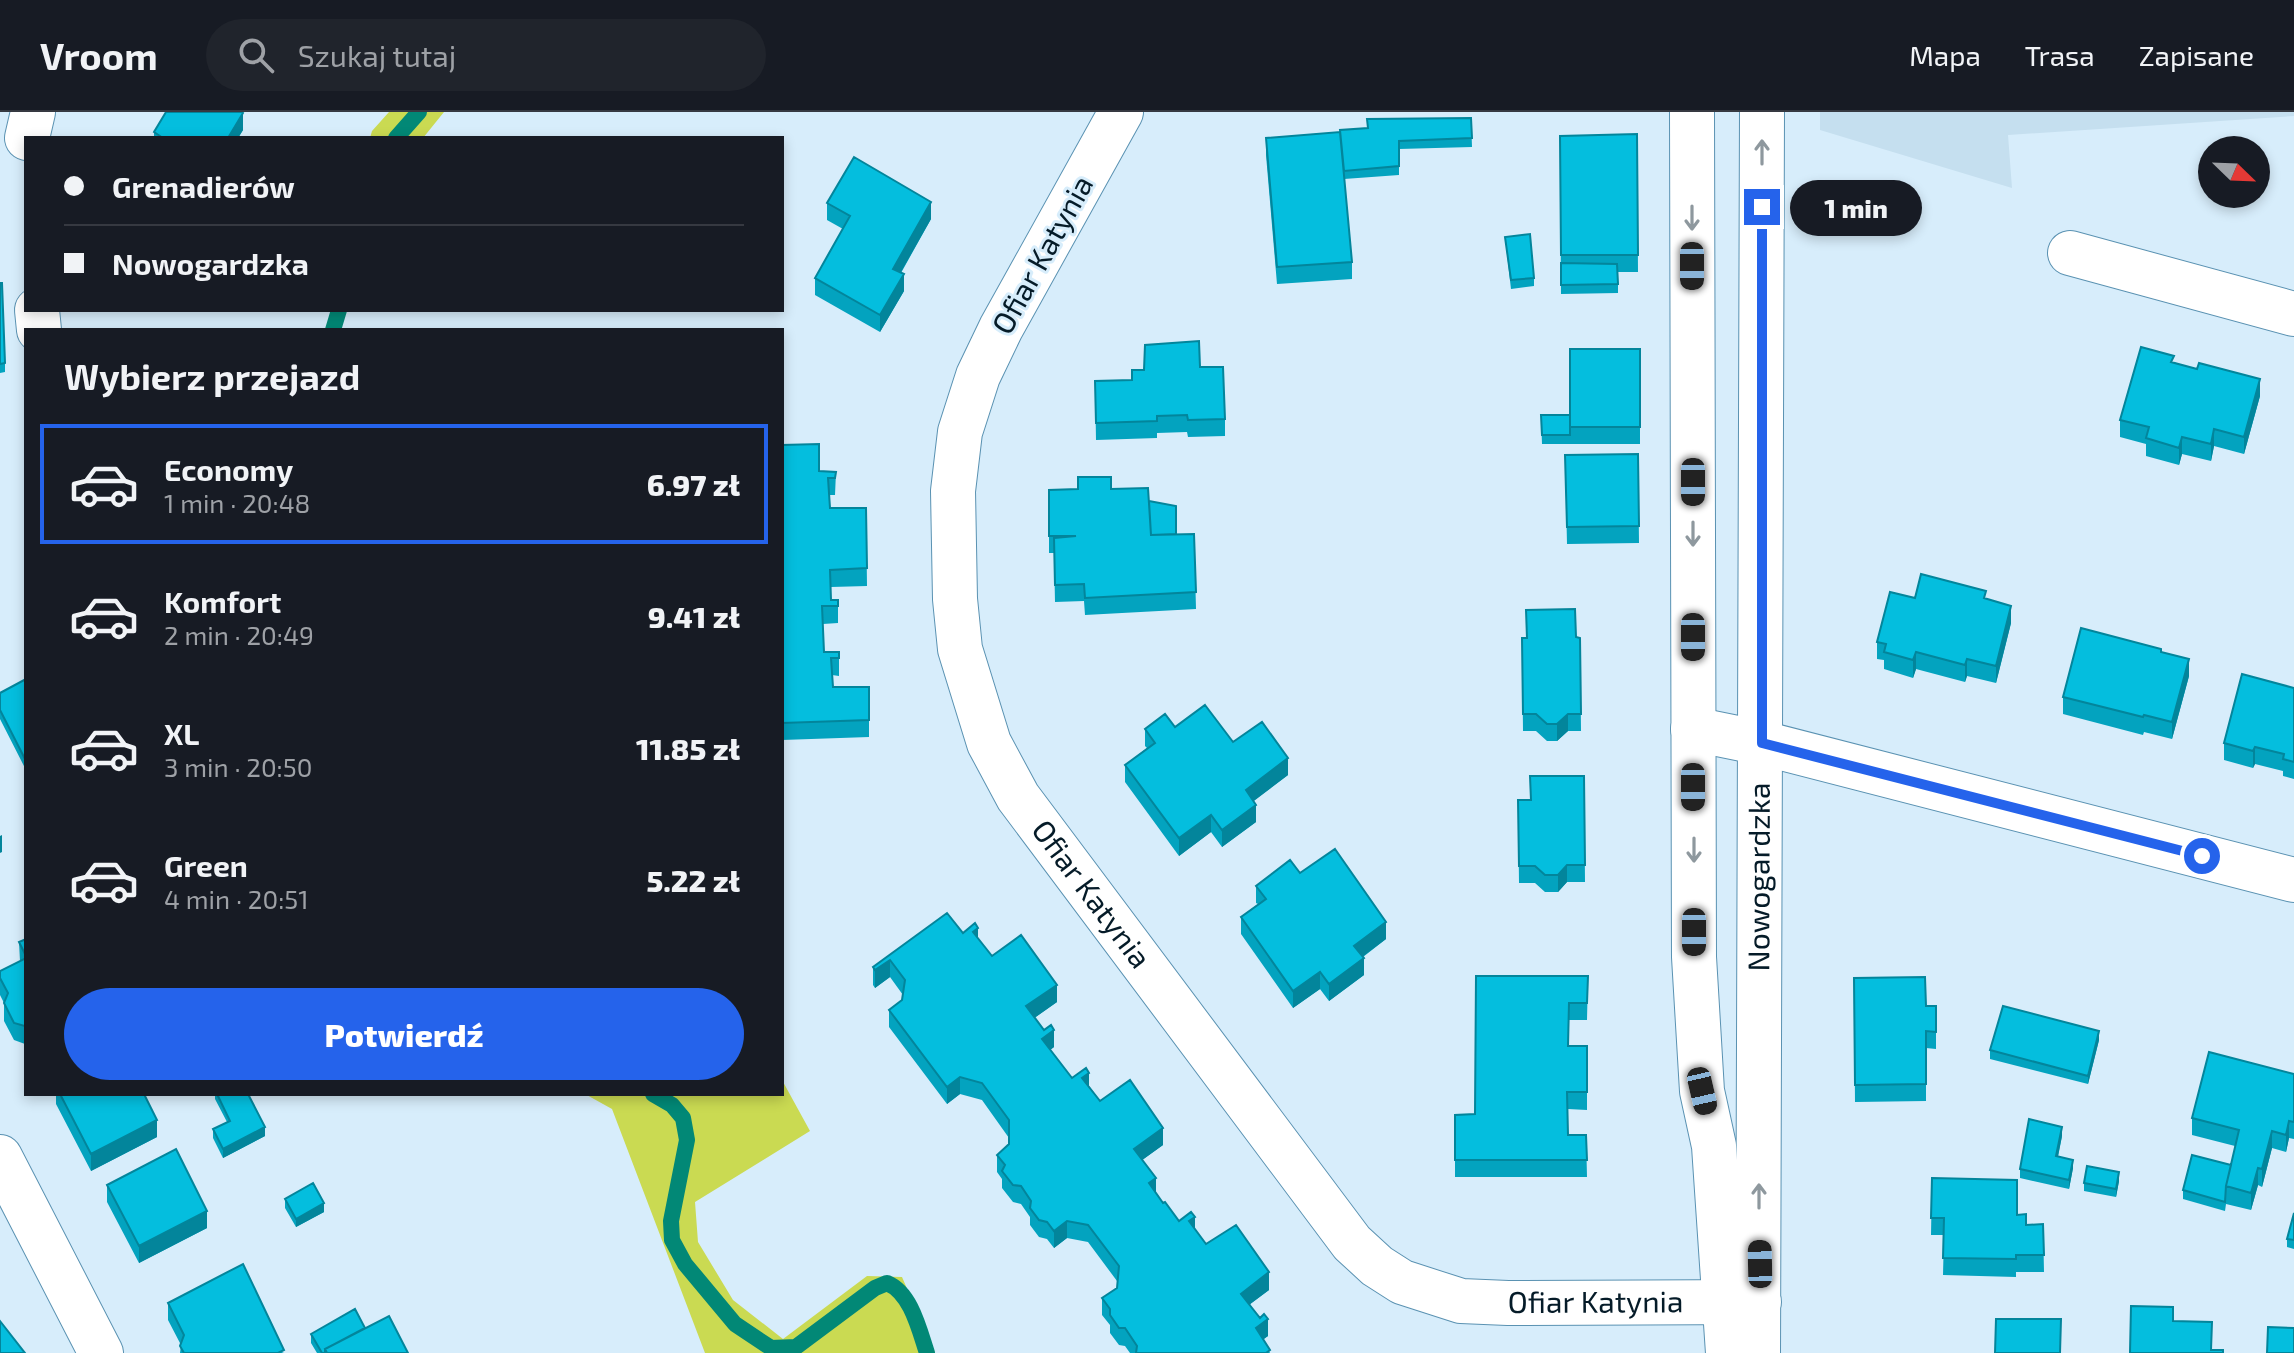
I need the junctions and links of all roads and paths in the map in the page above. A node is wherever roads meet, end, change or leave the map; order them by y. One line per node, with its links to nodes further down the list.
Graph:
1 (33, 112): 5 (street)
2 (1121, 112): 12 (street, Ofiar Katynia)
3 (1692, 112): 8 (street, Nowogardzka, one-way to 8)
4 (1762, 112): 9 (street, Nowogardzka, one-way to 4)
5 (27, 136)
6 (2070, 253): 7 (street)
7 (2294, 314)
8 (1693, 729): 9 (street); 12 (street, Nowogardzka, one-way to 12)
9 (1762, 743): 10 (street); 12 (street, Nowogardzka, one-way to 9)
10 (2294, 880)
11 (0, 1157): 13 (street)
12 (1742, 1302): 14 (street, Nowogardzka); 15 (street, Nowogardzka)
13 (101, 1353)
14 (1728, 1353)
15 (1758, 1353)

